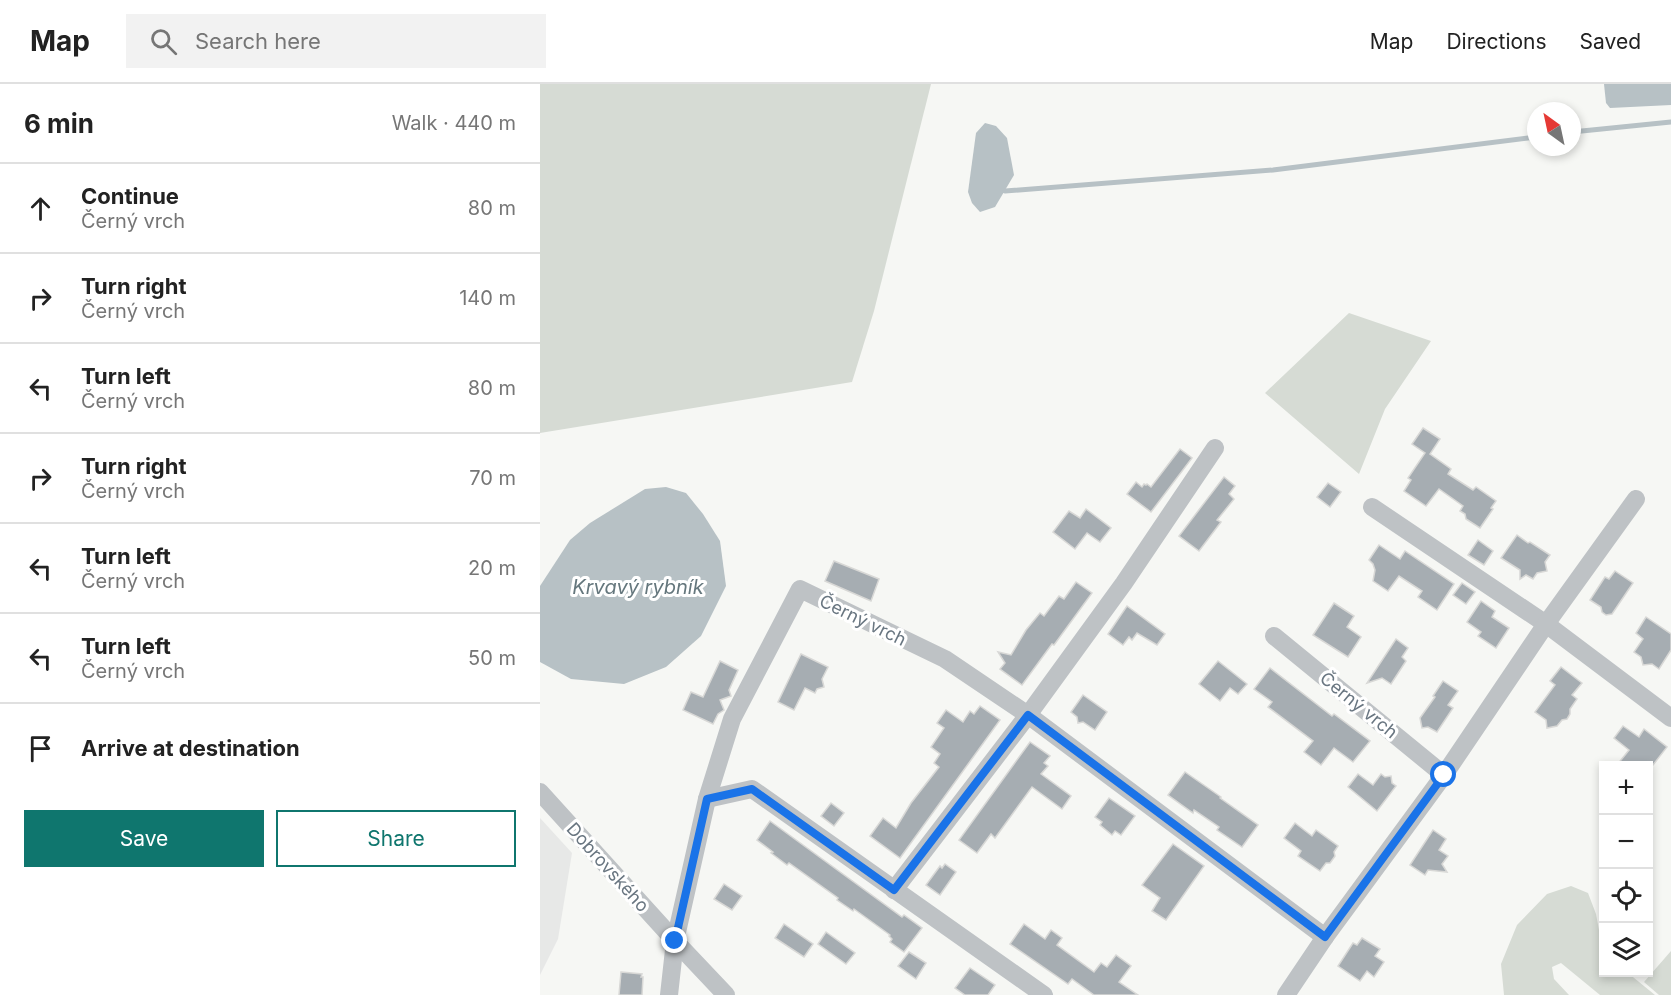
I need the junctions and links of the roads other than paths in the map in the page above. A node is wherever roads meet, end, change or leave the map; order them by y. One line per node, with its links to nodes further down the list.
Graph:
1 (1215, 448): 6 (street)
2 (1636, 499): 4 (street)
3 (1372, 507): 4 (street)
4 (1546, 624): 7 (street); 8 (street)
5 (1274, 636): 8 (street, Černý vrch)
6 (1028, 715): 10 (street, Černý vrch); 11 (street); 12 (street, Černý vrch)
7 (1671, 718)
8 (1444, 775): 12 (street)
9 (540, 792): 13 (street, Dobrovského)
10 (707, 799): 11 (street); 13 (street, Černý vrch)
11 (894, 890): 16 (street)
12 (1325, 937): 17 (street)
13 (675, 941): 14 (street, Černý vrch); 15 (street, Dobrovského)
14 (669, 995)
15 (726, 995)
16 (1044, 995)
17 (1286, 995)

